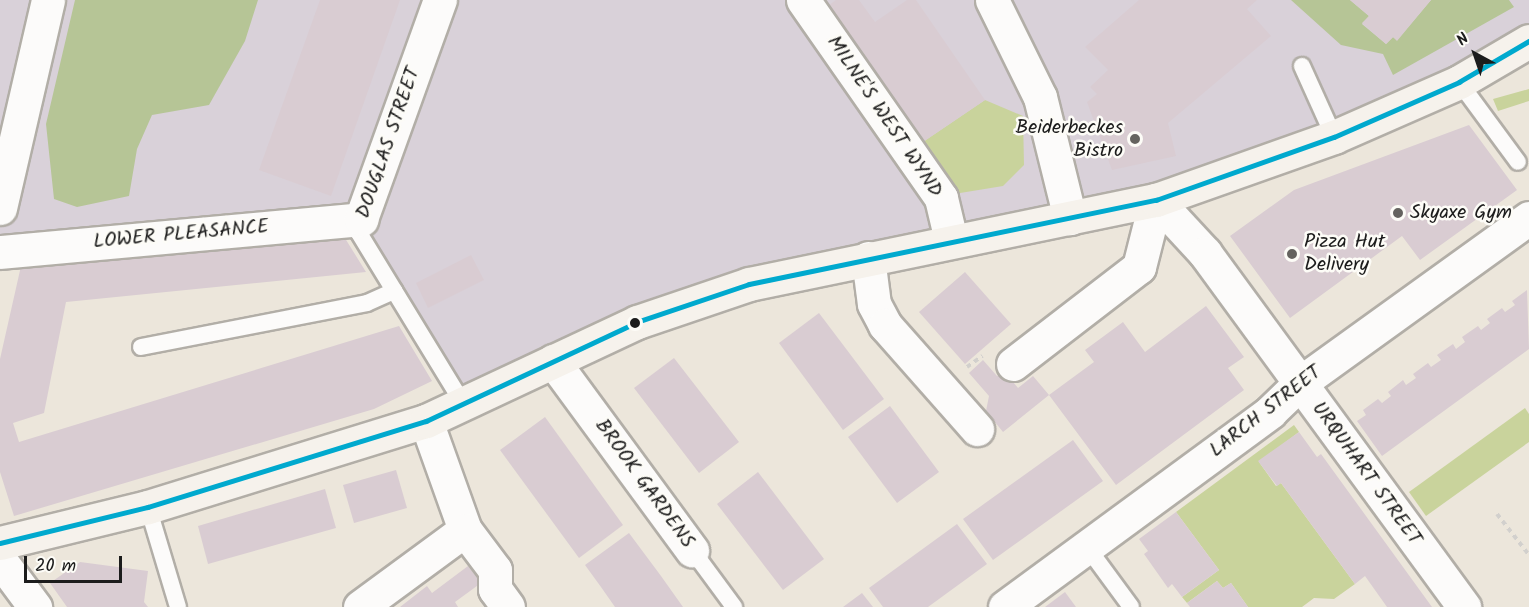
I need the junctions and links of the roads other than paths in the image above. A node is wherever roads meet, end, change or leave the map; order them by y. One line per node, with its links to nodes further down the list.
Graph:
1 (48, 0): 11 (street)
2 (440, 0): 14 (street, DOUGLAS STREET)
3 (803, 0): 15 (street, MILNE'S WEST WYND)
4 (992, 0): 12 (street)
5 (1529, 42): 7 (street)
6 (1302, 66): 8 (lane)
7 (1459, 82): 8 (street); 9 (lane)
8 (1334, 137): 10 (street)
9 (1518, 162)
10 (1156, 200): 12 (street); 21 (street); 22 (street, URQUHART STREET)
11 (0, 208)
12 (1070, 218): 15 (street)
13 (1529, 218): 22 (street, LARCH STREET)
14 (361, 219): 16 (street, LOWER PLEASANCE); 18 (lane, DOUGLAS STREET)
15 (951, 240): 17 (street)
16 (0, 252)
17 (868, 258): 20 (street); 25 (street)
18 (394, 291): 19 (lane); 23 (lane, DOUGLAS STREET)
19 (141, 347)
20 (553, 361): 23 (street); 30 (street, BROOK GARDENS)
21 (1013, 364)
22 (1300, 383): 29 (street, LARCH STREET); 39 (street, URQUHART STREET)
23 (464, 405): 24 (street)
24 (426, 421): 26 (street); 27 (street)
25 (977, 429)
26 (148, 507): 28 (street); 33 (lane)
27 (465, 530): 34 (street); 35 (street)
28 (0, 543)
29 (1087, 547): 37 (street, LARCH STREET); 38 (lane)
30 (692, 550): 36 (lane, BROOK GARDENS)
31 (0, 560): 32 (street)
32 (35, 607)
33 (178, 607)
34 (360, 607)
35 (508, 607)
36 (734, 607)
37 (1005, 607)
38 (1131, 607)
39 (1464, 607)

